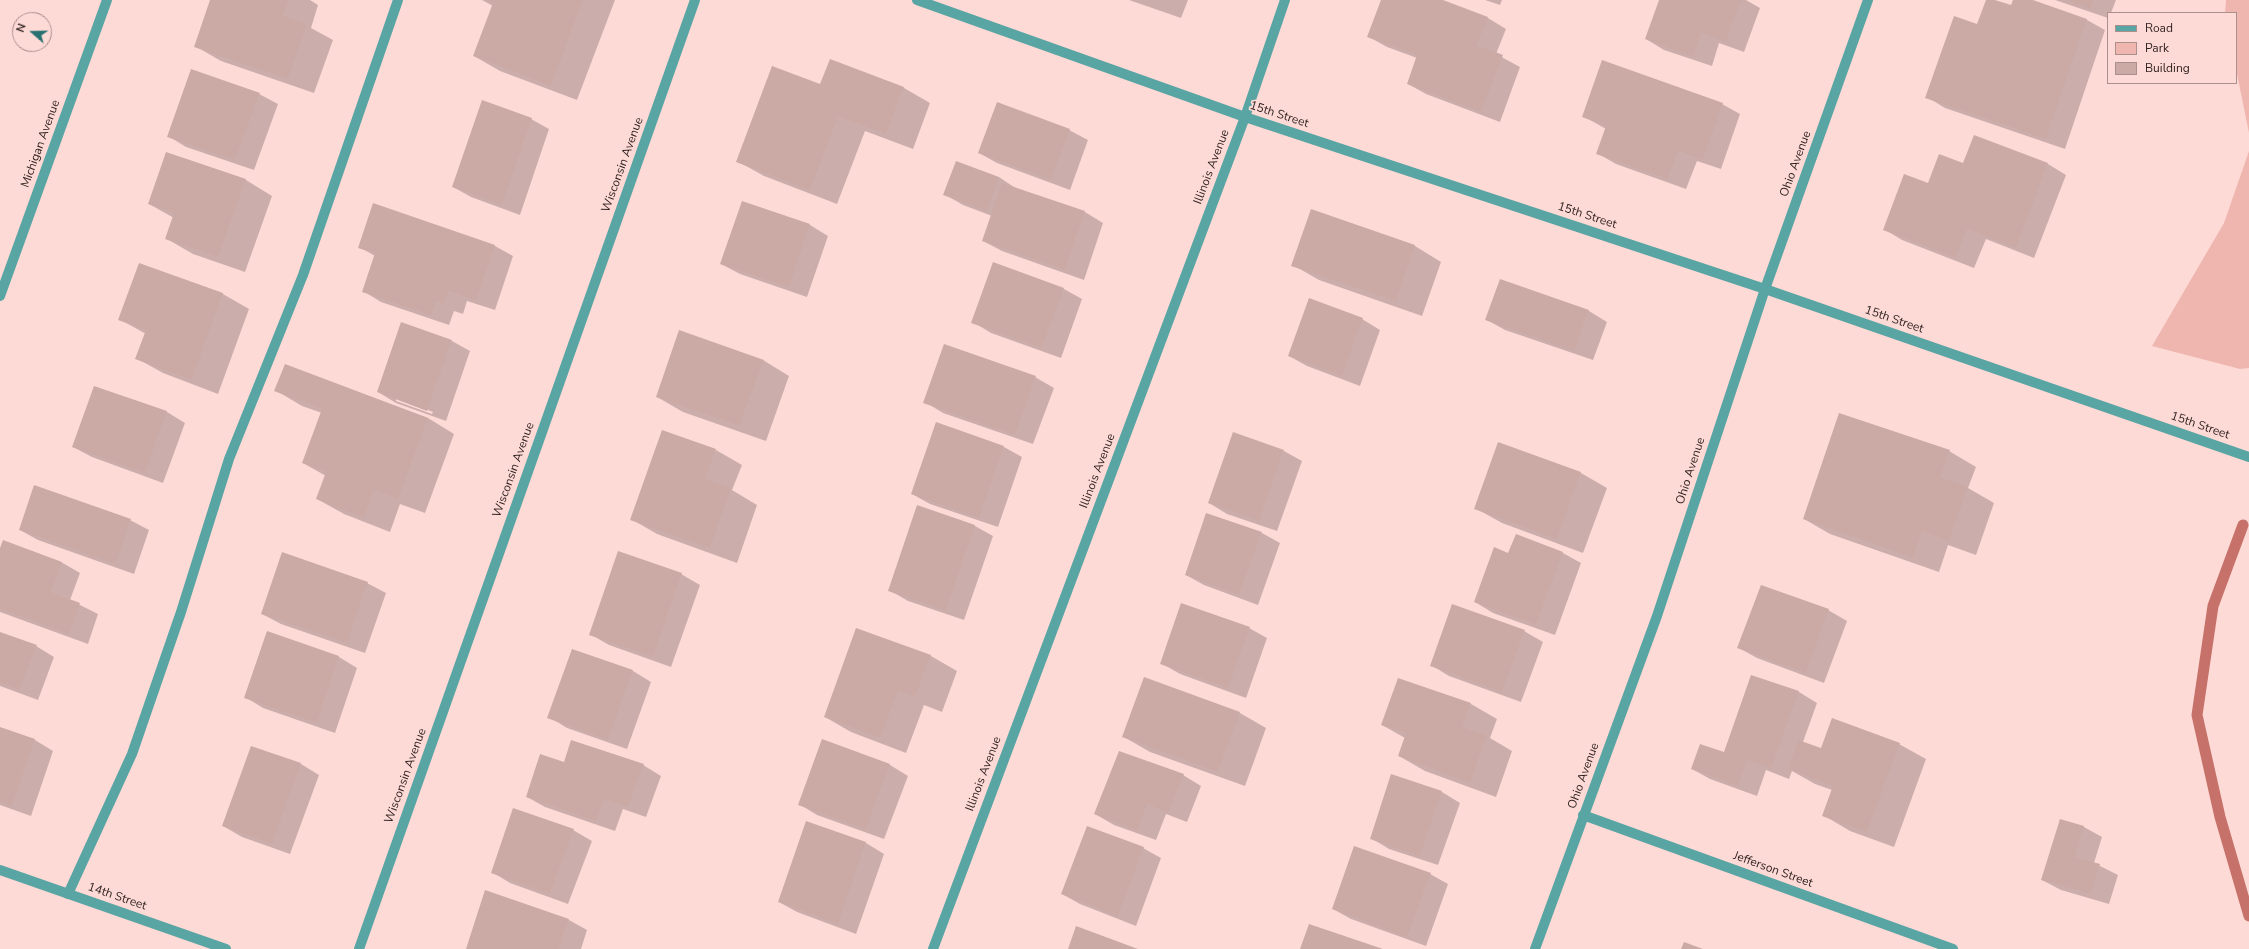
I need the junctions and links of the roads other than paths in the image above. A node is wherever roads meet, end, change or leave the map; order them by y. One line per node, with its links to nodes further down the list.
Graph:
1 (107, 0): 9 (street, Michigan Avenue)
2 (398, 0): 13 (street)
3 (695, 0): 15 (street, Wisconsin Avenue)
4 (917, 0): 7 (street, 15th Street)
5 (1285, 0): 7 (street, Illinois Avenue)
6 (1868, 0): 8 (street, Ohio Avenue)
7 (1245, 117): 8 (street, 15th Street); 16 (street, Illinois Avenue)
8 (1765, 288): 10 (street, 15th Street); 11 (street, Ohio Avenue)
9 (0, 296)
10 (2249, 457)
11 (1584, 816): 17 (street, Ohio Avenue); 18 (street, Jefferson Street)
12 (0, 870): 13 (street, 14th Street)
13 (68, 894): 14 (street, 14th Street)
14 (226, 949)
15 (359, 949)
16 (933, 949)
17 (1535, 949)
18 (1953, 949)

